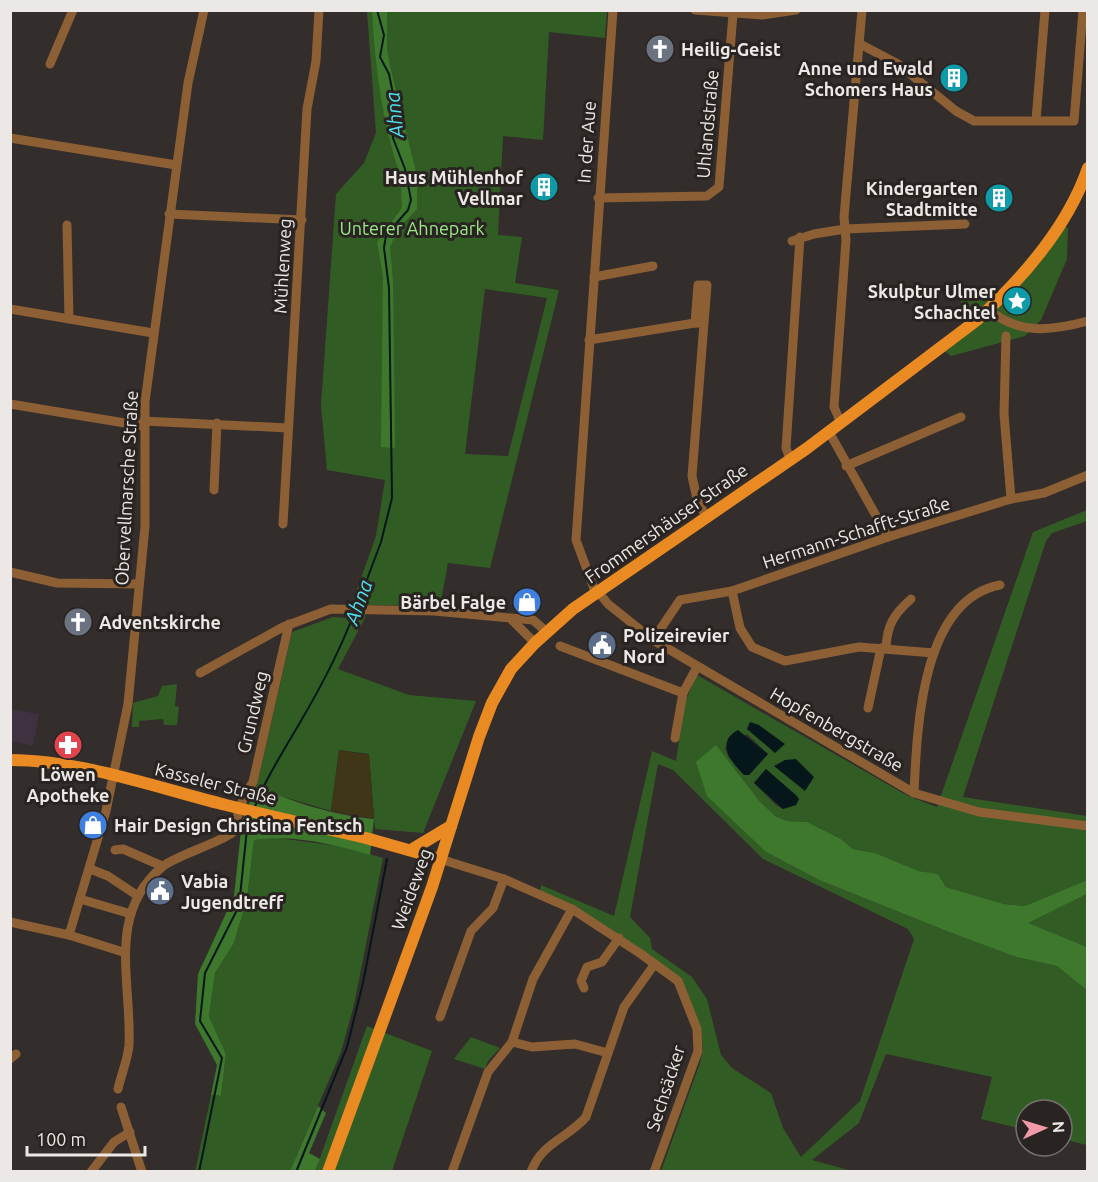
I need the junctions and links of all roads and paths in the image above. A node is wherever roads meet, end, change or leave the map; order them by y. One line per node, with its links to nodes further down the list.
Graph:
1 (73, 10): 12 (street)
2 (204, 10): 15 (street, Obervellmarsche Straße)
3 (319, 10): 19 (street, Mühlenweg)
4 (613, 10): 17 (street, In der Aue)
5 (695, 10): 10 (street)
6 (796, 10): 10 (street)
7 (862, 10): 11 (street)
8 (1045, 10): 13 (street)
9 (1083, 10): 13 (street)
10 (733, 14): 17 (street, Uhlandstraße)
11 (860, 44): 13 (street); 22 (street)
12 (50, 64)
13 (1036, 120)
14 (10, 138): 15 (street)
15 (176, 165): 18 (street, Obervellmarsche Straße)
16 (1088, 168): 26 (main road, Frommershäuser Straße)
17 (598, 198): 24 (street, In der Aue)
18 (169, 214): 19 (street); 29 (street, Obervellmarsche Straße)
19 (302, 220): 37 (street, Mühlenweg)
20 (964, 224): 22 (street)
21 (67, 225): 27 (street)
22 (845, 229): 35 (street); 39 (street)
23 (652, 266): 24 (street)
24 (594, 277): 31 (street, In der Aue)
25 (10, 309): 27 (street)
26 (988, 309): 28 (street); 35 (main road, Frommershäuser Straße)
27 (69, 319): 29 (street)
28 (1088, 321)
29 (153, 333): 36 (street, Obervellmarsche Straße)
30 (1006, 336): 43 (street)
31 (589, 340): 44 (street); 51 (street, In der Aue)
32 (10, 404): 36 (street)
33 (961, 417): 40 (street)
34 (217, 423): 36 (street); 37 (street); 42 (street)
35 (841, 423): 38 (main road, Frommershäuser Straße)
36 (143, 424): 48 (street, Obervellmarsche Straße)
37 (288, 428): 45 (street, Mühlenweg)
38 (829, 432): 39 (main road, Frommershäuser Straße); 40 (street)
39 (790, 459): 44 (main road, Frommershäuser Straße)
40 (846, 466): 46 (street)
41 (1088, 476): 43 (street, Hermann-Schafft-Straße)
42 (214, 490)
43 (1011, 499): 46 (street, Hermann-Schafft-Straße)
44 (706, 518): 51 (main road, Frommershäuser Straße)
45 (283, 524)
46 (888, 537): 50 (street, Hermann-Schafft-Straße)
47 (10, 572): 48 (street)
48 (139, 584): 67 (street, Obervellmarsche Straße)
49 (1000, 585): 60 (street)
50 (732, 591): 56 (street, Hermann-Schafft-Straße); 59 (street)
51 (598, 593): 55 (main road, Frommershäuser Straße); 56 (street, Hopfenbergstraße)
52 (911, 599): 59 (street)
53 (512, 620): 54 (street); 55 (street); 57 (street)
54 (290, 624): 62 (street); 74 (street, Grundweg)
55 (548, 633): 57 (main road, Weideweg)
56 (653, 640): 61 (street, Hopfenbergstraße)
57 (535, 643): 69 (main road, Weideweg)
58 (560, 646): 63 (street)
59 (884, 648): 60 (street); 64 (street)
60 (934, 653): 68 (street)
61 (697, 667): 63 (street); 68 (street, Hopfenbergstraße)
62 (200, 673)
63 (683, 693): 65 (street)
64 (868, 708)
65 (675, 738)
66 (10, 760): 67 (main road, Kasseler Straße)
67 (112, 775): 72 (main road, Kasseler Straße, bridge); 75 (street, Obervellmarsche Straße)
68 (914, 793): 70 (street, Hopfenbergstraße)
69 (451, 826): 72 (main road); 73 (main road, Weideweg)
70 (1088, 826)
71 (115, 850): 74 (street)
72 (411, 850): 73 (main road, Kasseler Straße)
73 (440, 859): 76 (street, Sechsäcker); 95 (main road, Weideweg)
74 (162, 866): 77 (street)
75 (90, 869): 77 (street); 78 (street, Obervellmarsche Straße)
76 (504, 879): 79 (street, Sechsäcker); 87 (street)
77 (138, 896): 80 (street)
78 (80, 899): 80 (street); 82 (street, Obervellmarsche Straße)
79 (572, 909): 83 (street, Sechsäcker); 88 (street)
80 (131, 914): 84 (street)
81 (11, 923): 82 (street)
82 (68, 935): 84 (street)
83 (619, 938): 85 (street, Sechsäcker); 86 (street)
84 (123, 952): 90 (street)
85 (654, 965): 89 (street); 98 (street, Sechsäcker)
86 (584, 988)
87 (440, 1017)
88 (512, 1042): 89 (street); 96 (street)
89 (608, 1053): 97 (street)
90 (118, 1089)
91 (121, 1107): 92 (street)
92 (130, 1132): 93 (street); 94 (street)
93 (91, 1172)
94 (142, 1172)
95 (328, 1172)
96 (452, 1172)
97 (531, 1172)
98 (654, 1172)

